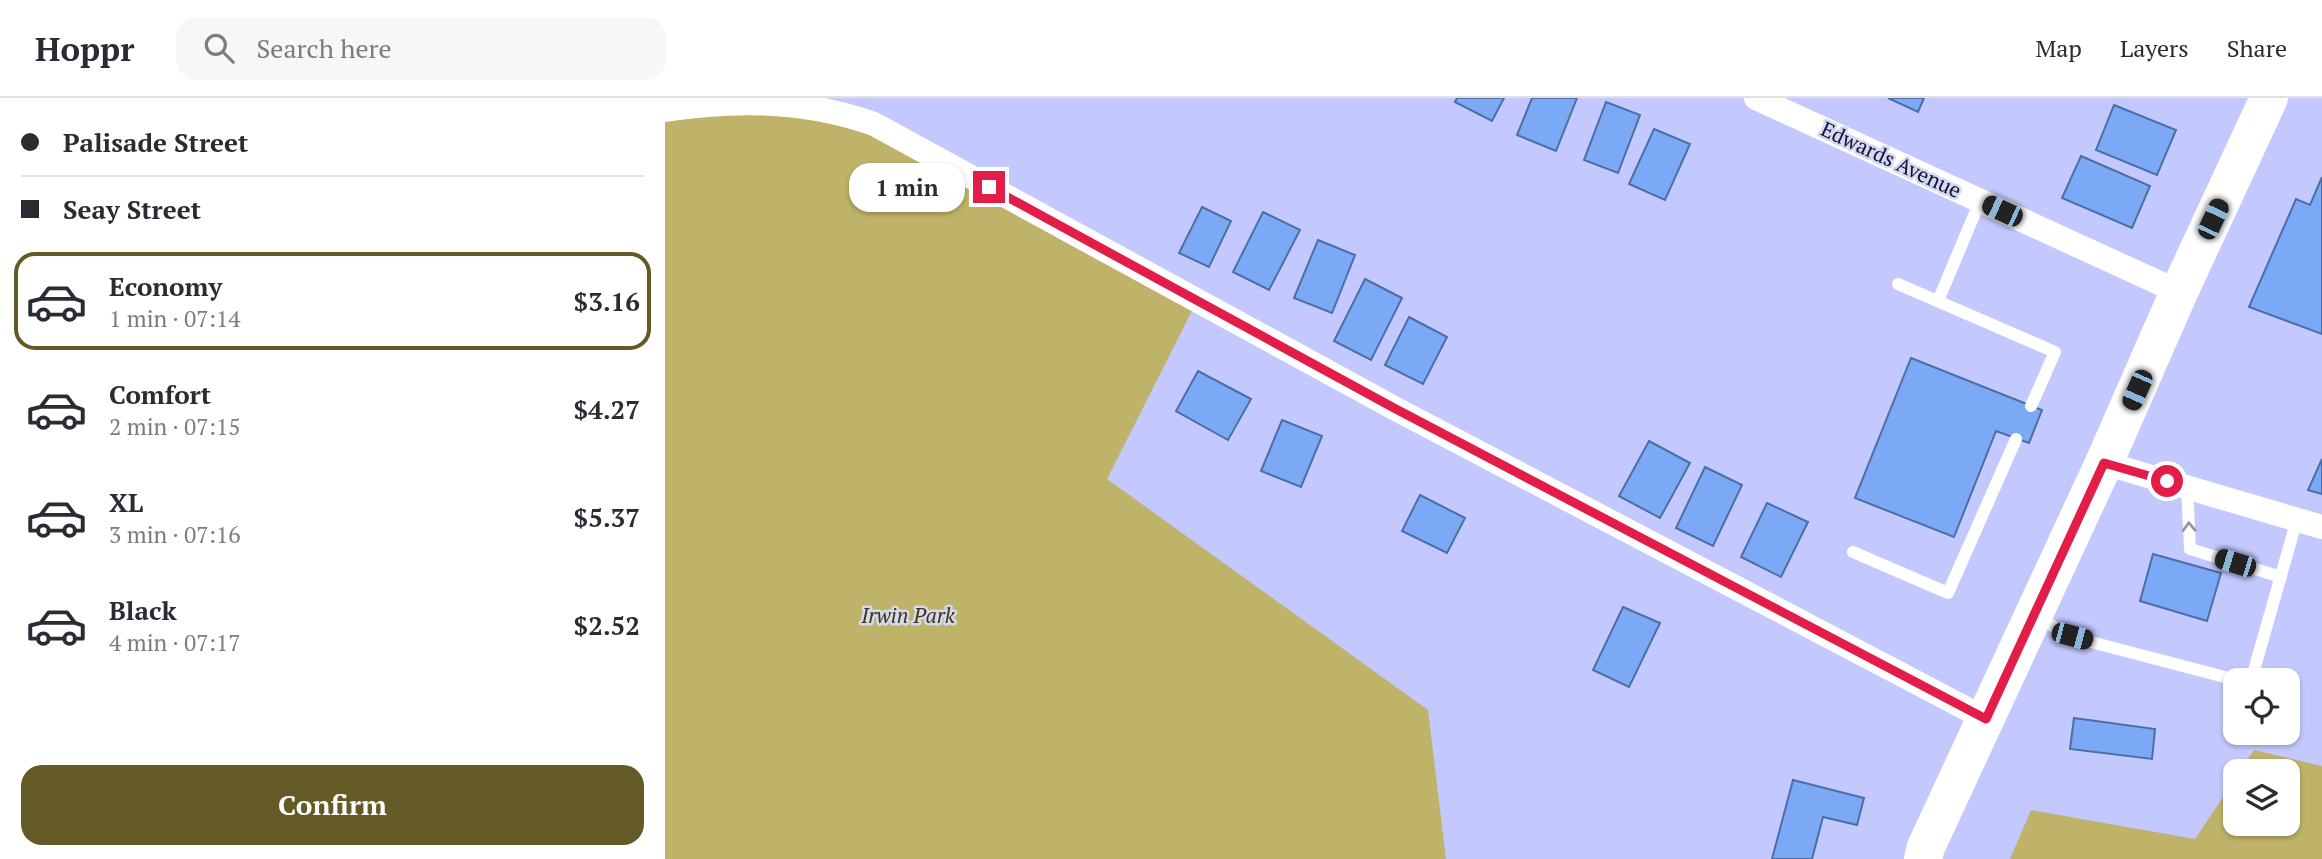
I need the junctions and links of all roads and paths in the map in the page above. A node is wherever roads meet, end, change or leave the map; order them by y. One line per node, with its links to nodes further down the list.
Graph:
1 (1756, 98): 4 (street, Edwards Avenue)
2 (2269, 98): 6 (main road)
3 (665, 110): 19 (street)
4 (1980, 201): 6 (street, Edwards Avenue); 7 (lane)
5 (1898, 284): 7 (lane)
6 (2179, 292): 10 (main road)
7 (1938, 301): 8 (lane)
8 (2031, 405)
9 (2016, 439): 14 (lane)
10 (2104, 463): 11 (street); 16 (main road)
11 (2187, 487): 12 (street); 15 (lane, one-way to 11)
12 (2297, 519): 13 (street); 15 (lane)
13 (2322, 527)
14 (1853, 552)
15 (2281, 577): 17 (lane)
16 (2034, 615): 18 (lane); 19 (main road)
17 (2255, 668)
18 (2223, 676)
19 (1986, 719): 20 (main road)
20 (1923, 859)

